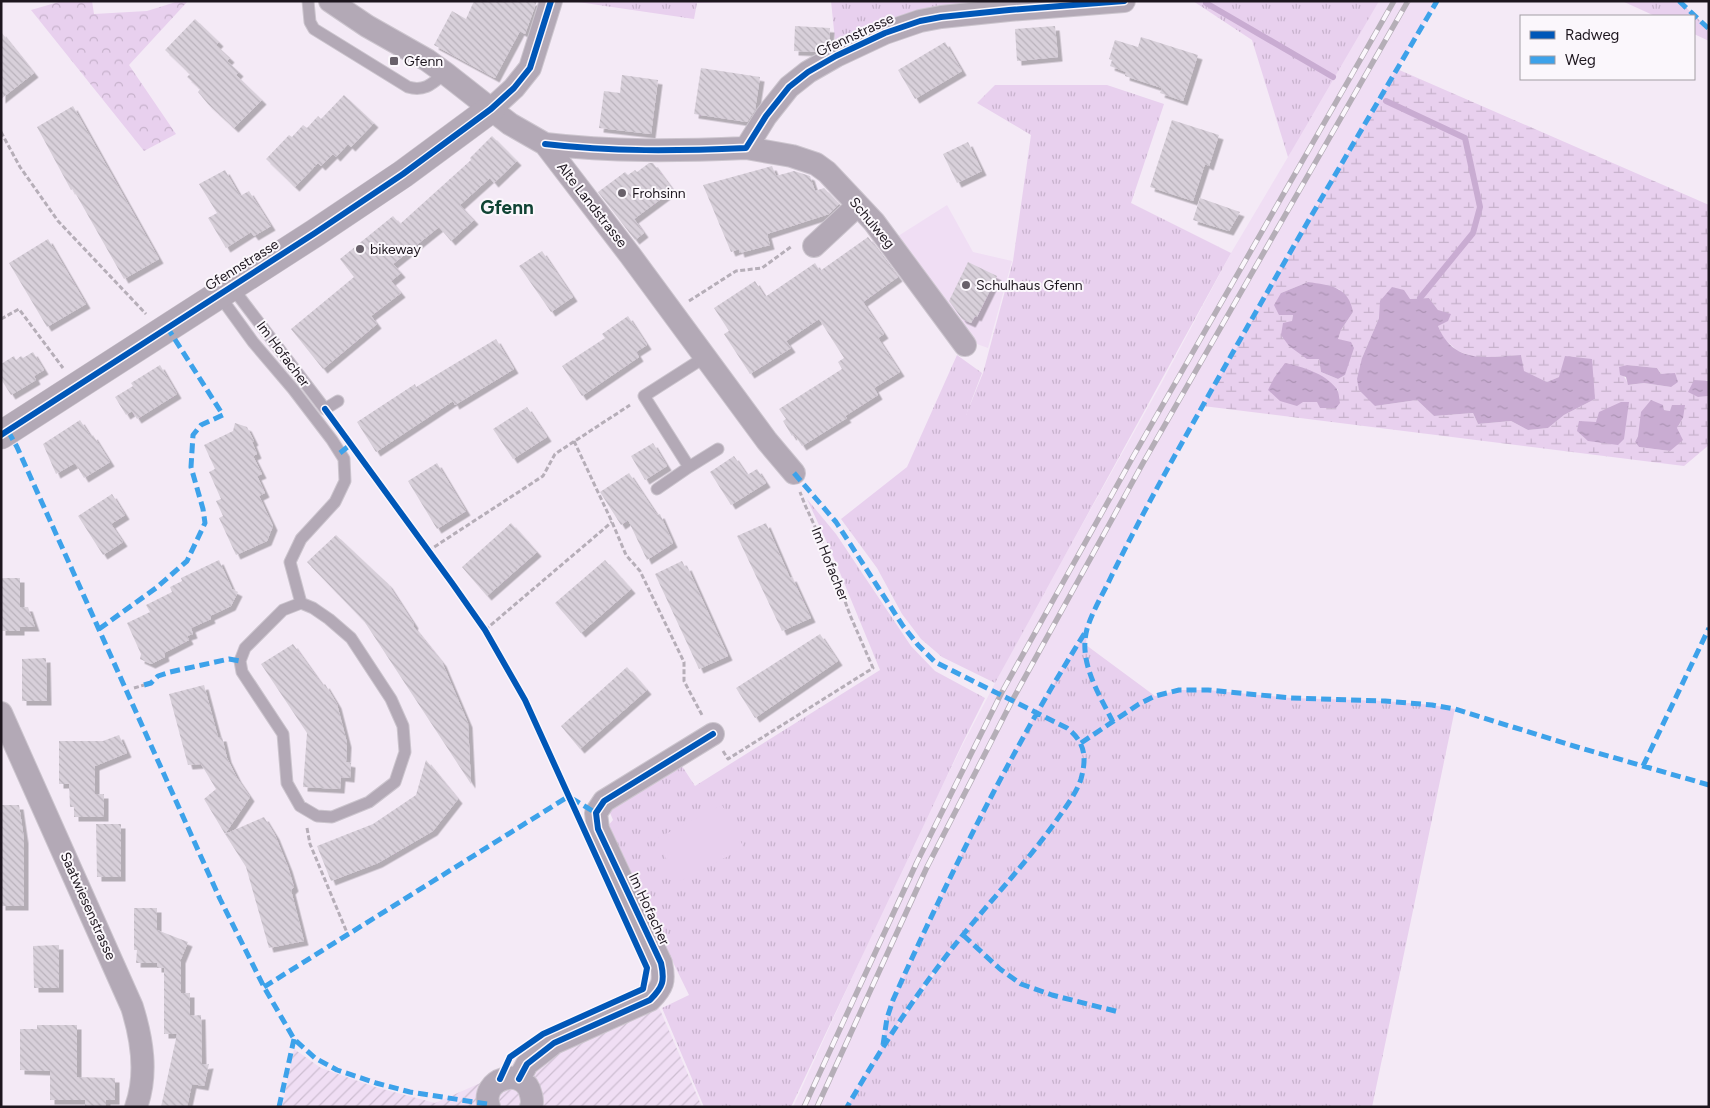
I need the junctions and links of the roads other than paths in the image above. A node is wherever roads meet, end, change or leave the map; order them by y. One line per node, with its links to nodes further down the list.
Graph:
1 (308, 1): 5 (lane)
2 (330, 1): 5 (street, Alte Landstrasse)
3 (551, 1): 6 (street)
4 (1124, 1): 8 (street, Gfennstrasse)
5 (445, 73): 6 (street, Alte Landstrasse)
6 (491, 110): 7 (street, Alte Landstrasse); 11 (street, Gfennstrasse)
7 (545, 144): 8 (street); 13 (street, Alte Landstrasse)
8 (746, 148): 9 (street, Schulweg)
9 (858, 206): 10 (street); 12 (street, Schulweg)
10 (814, 246)
11 (225, 290): 14 (lane, Im Hofacher); 15 (street, Gfennstrasse); 20 (lane)
12 (964, 345)
13 (705, 357): 17 (lane); 18 (street, Alte Landstrasse)
14 (338, 401)
15 (1, 435)
16 (718, 449): 17 (lane)
17 (689, 467): 19 (lane)
18 (794, 473)
19 (657, 489)
20 (301, 603): 20 (lane)
21 (1, 713): 24 (street, Saatwiesenstrasse)
22 (713, 734): 23 (street, Im Hofacher)
23 (519, 1079): 25 (street); 26 (street)
24 (136, 1107)
25 (489, 1107)
26 (531, 1107)

